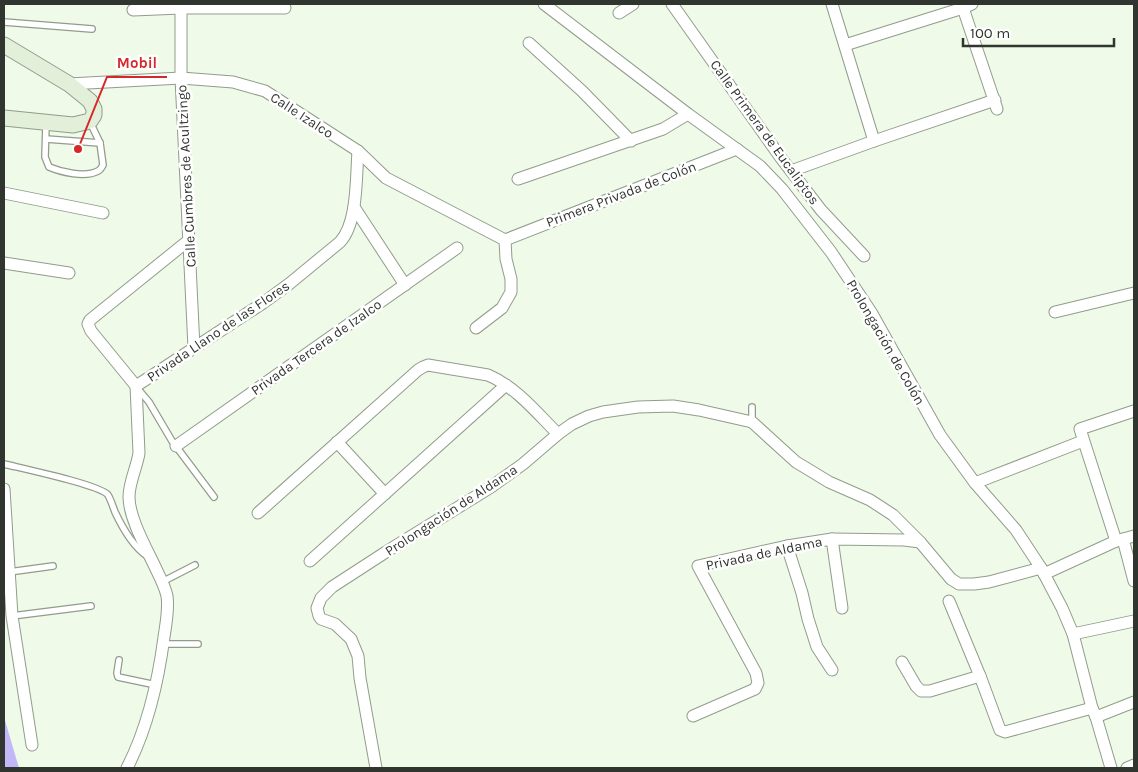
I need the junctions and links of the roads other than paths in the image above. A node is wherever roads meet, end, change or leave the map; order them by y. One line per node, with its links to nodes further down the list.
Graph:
1 (544, 4): 17 (street, Prolongación de Colón)
2 (633, 4): 9 (street)
3 (672, 4): 27 (street, Calle Primera de Eucaliptos)
4 (832, 4): 14 (street)
5 (969, 5): 14 (street); 23 (street)
6 (181, 6): 7 (street); 8 (street); 15 (street, Calle Cumbres de Acultzingo)
7 (285, 8)
8 (134, 10)
9 (618, 13)
10 (4, 22): 11 (lane)
11 (92, 29)
12 (530, 44): 22 (street)
13 (4, 45): 16 (main road)
14 (845, 45): 23 (street)
15 (181, 78): 16 (street, Calle Izalco); 26 (street, Calle Izalco); 32 (street, Calle Cumbres de Acultzingo)
16 (69, 84): 19 (main road)
17 (688, 114): 22 (street); 25 (street, Prolongación de Colón)
18 (4, 118): 20 (main road)
19 (90, 120): 20 (main road); 24 (lane)
20 (46, 122): 21 (lane)
21 (46, 139): 24 (lane); 24 (lane)
22 (631, 141): 28 (street)
23 (874, 141): 27 (street)
24 (100, 143)
25 (736, 149): 33 (street, Primera Privada de Colón); 53 (street, Prolongación de Colón)
26 (358, 151): 30 (street); 33 (street, Calle Izalco)
27 (791, 171): 35 (street, Calle Primera de Eucaliptos)
28 (518, 179)
29 (4, 193): 31 (street)
30 (354, 207): 38 (street); 42 (street, Privada Llano de las Flores)
31 (103, 213)
32 (189, 240): 42 (street, Calle Cumbres de Acultzingo); 44 (street, Privada Llano de las Flores)
33 (505, 240): 41 (street)
34 (457, 248): 38 (street, Privada Tercera de Izalco)
35 (864, 256)
36 (4, 263): 37 (street)
37 (68, 274)
38 (405, 285): 51 (street, Privada Tercera de Izalco)
39 (1134, 293): 40 (street)
40 (1055, 312)
41 (476, 328)
42 (194, 348): 44 (street, Privada Llano de las Flores)
43 (506, 385): 48 (street); 49 (street); 55 (street)
44 (136, 386): 51 (lane, Privada Llano de las Flores); 64 (street)
45 (752, 407): 47 (lane)
46 (1134, 412): 50 (street)
47 (752, 422): 48 (street, Prolongación de Aldama); 62 (street, Prolongación de Aldama)
48 (558, 434): 91 (street, Prolongación de Aldama)
49 (337, 442): 55 (street); 58 (street)
50 (1083, 442): 53 (street); 61 (street)
51 (176, 446): 56 (lane, Privada Llano de las Flores)
52 (4, 464): 64 (lane)
53 (975, 483): 68 (street, Prolongación de Colón)
54 (4, 489): 57 (street)
55 (385, 494): 65 (street)
56 (214, 497)
57 (4, 499): 69 (street)
58 (258, 513)
59 (1134, 536): 61 (street)
60 (832, 539): 62 (street, Privada de Aldama); 63 (street, Privada de Aldama); 74 (street)
61 (1119, 540): 68 (street); 70 (street)
62 (920, 542): 68 (street, Prolongación de Aldama)
63 (787, 546): 82 (street); 87 (street, Privada de Aldama)
64 (151, 558): 71 (street)
65 (310, 561)
66 (195, 565): 71 (lane)
67 (53, 566): 69 (lane)
68 (1042, 571): 77 (street, Prolongación de Colón)
69 (9, 572): 75 (street)
70 (1134, 581)
71 (162, 582): 78 (street)
72 (949, 601): 83 (street)
73 (91, 606): 75 (lane)
74 (842, 608)
75 (8, 617): 88 (street)
76 (1134, 622): 77 (street)
77 (1073, 634): 86 (street, Prolongación de Colón)
78 (163, 644): 79 (lane); 84 (street)
79 (198, 644)
80 (119, 660): 84 (lane)
81 (902, 662): 83 (street)
82 (832, 670)
83 (980, 676): 86 (street)
84 (156, 685): 90 (street)
85 (1134, 702): 86 (street)
86 (1094, 712): 92 (street, Prolongación de Colón)
87 (693, 716)
88 (32, 745)
89 (1134, 765): 93 (street)
90 (127, 768)
91 (376, 768)
92 (1111, 768)
93 (1127, 768)

